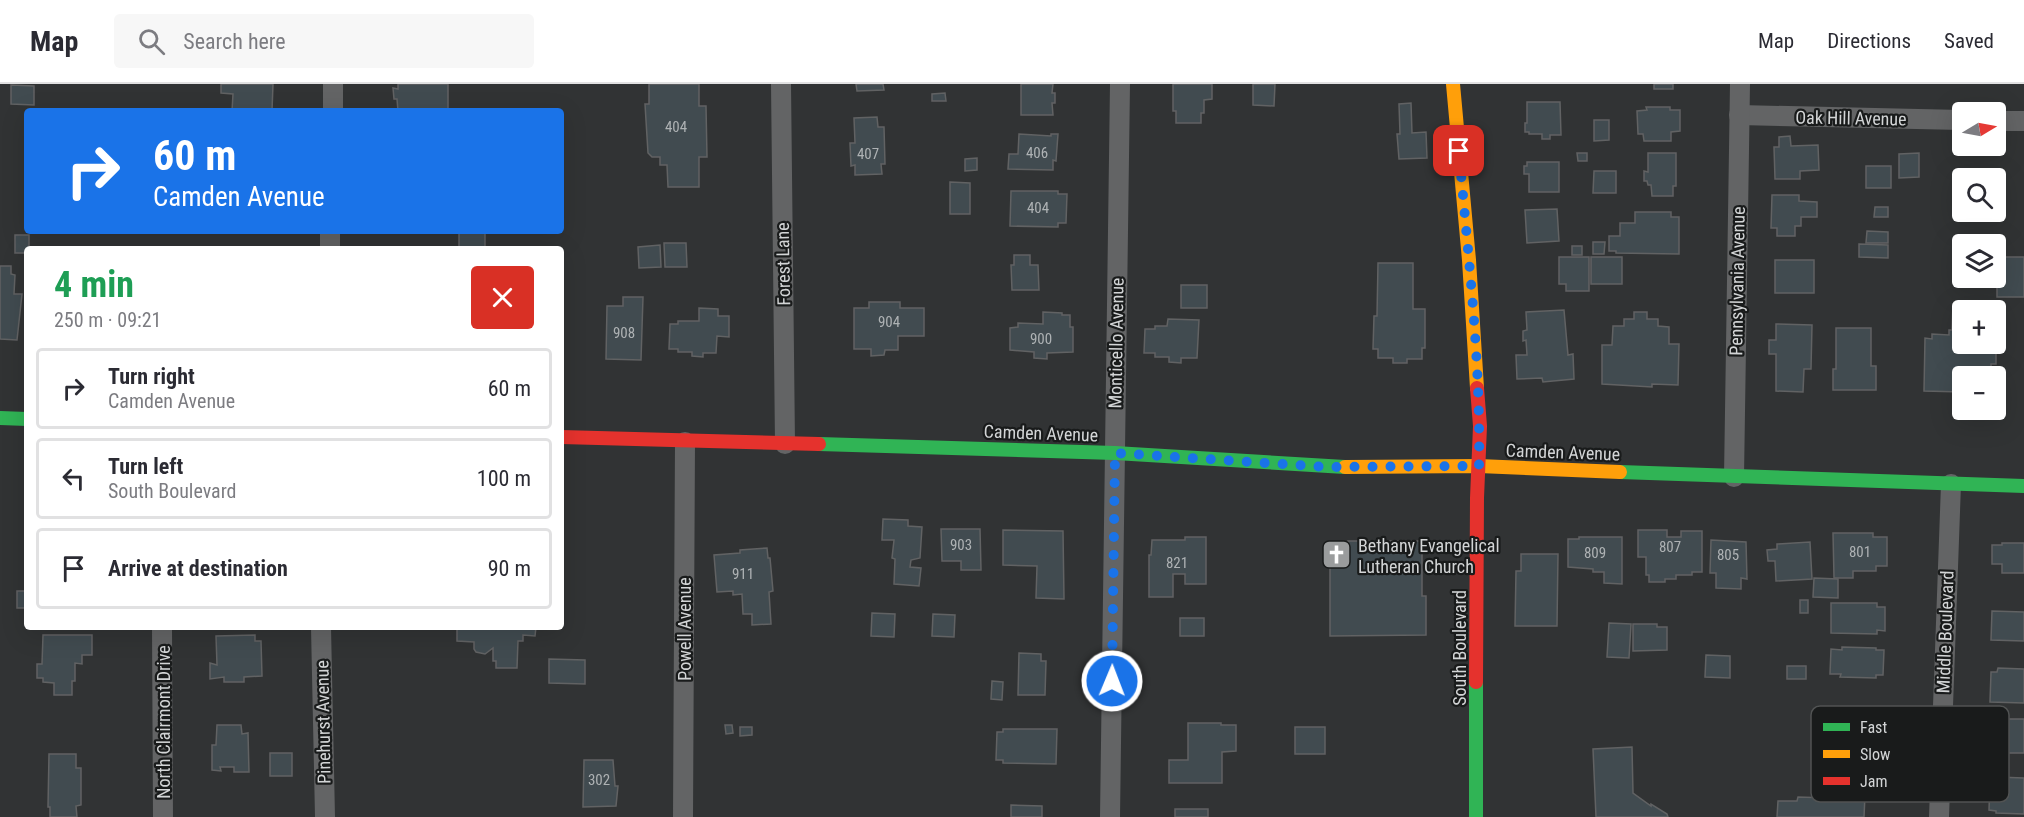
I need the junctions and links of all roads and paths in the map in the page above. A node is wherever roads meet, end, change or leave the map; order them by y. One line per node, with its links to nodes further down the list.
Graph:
1 (333, 84): 6 (street)
2 (781, 84): 15 (street, Forest Lane)
3 (1120, 84): 16 (street, Monticello Avenue)
4 (1453, 84): 17 (street, South Boulevard)
5 (1740, 84): 7 (street, Pennsylvania Avenue)
6 (333, 108)
7 (1739, 115): 8 (street, Oak Hill Avenue); 18 (street, Pennsylvania Avenue)
8 (1952, 120)
9 (2006, 121): 10 (street)
10 (2024, 121)
11 (0, 418): 12 (street)
12 (24, 419)
13 (564, 437): 14 (street, Camden Avenue)
14 (685, 442): 15 (street, Camden Avenue); 27 (street, Powell Avenue)
15 (785, 444): 16 (street, Camden Avenue)
16 (1115, 453): 17 (street, Camden Avenue); 28 (street, Monticello Avenue)
17 (1479, 466): 18 (street, Camden Avenue); 29 (street, South Boulevard)
18 (1734, 477): 19 (street, Camden Avenue)
19 (1951, 484): 20 (street, Camden Avenue); 23 (street, Middle Boulevard)
20 (2024, 486)
21 (162, 630): 25 (street, North Clairmont Drive)
22 (321, 630): 26 (street, Pinehurst Avenue)
23 (1943, 706)
24 (1940, 802): 30 (street, Middle Boulevard)
25 (163, 817)
26 (325, 817)
27 (683, 817)
28 (1110, 817)
29 (1476, 817)
30 (1939, 817)

